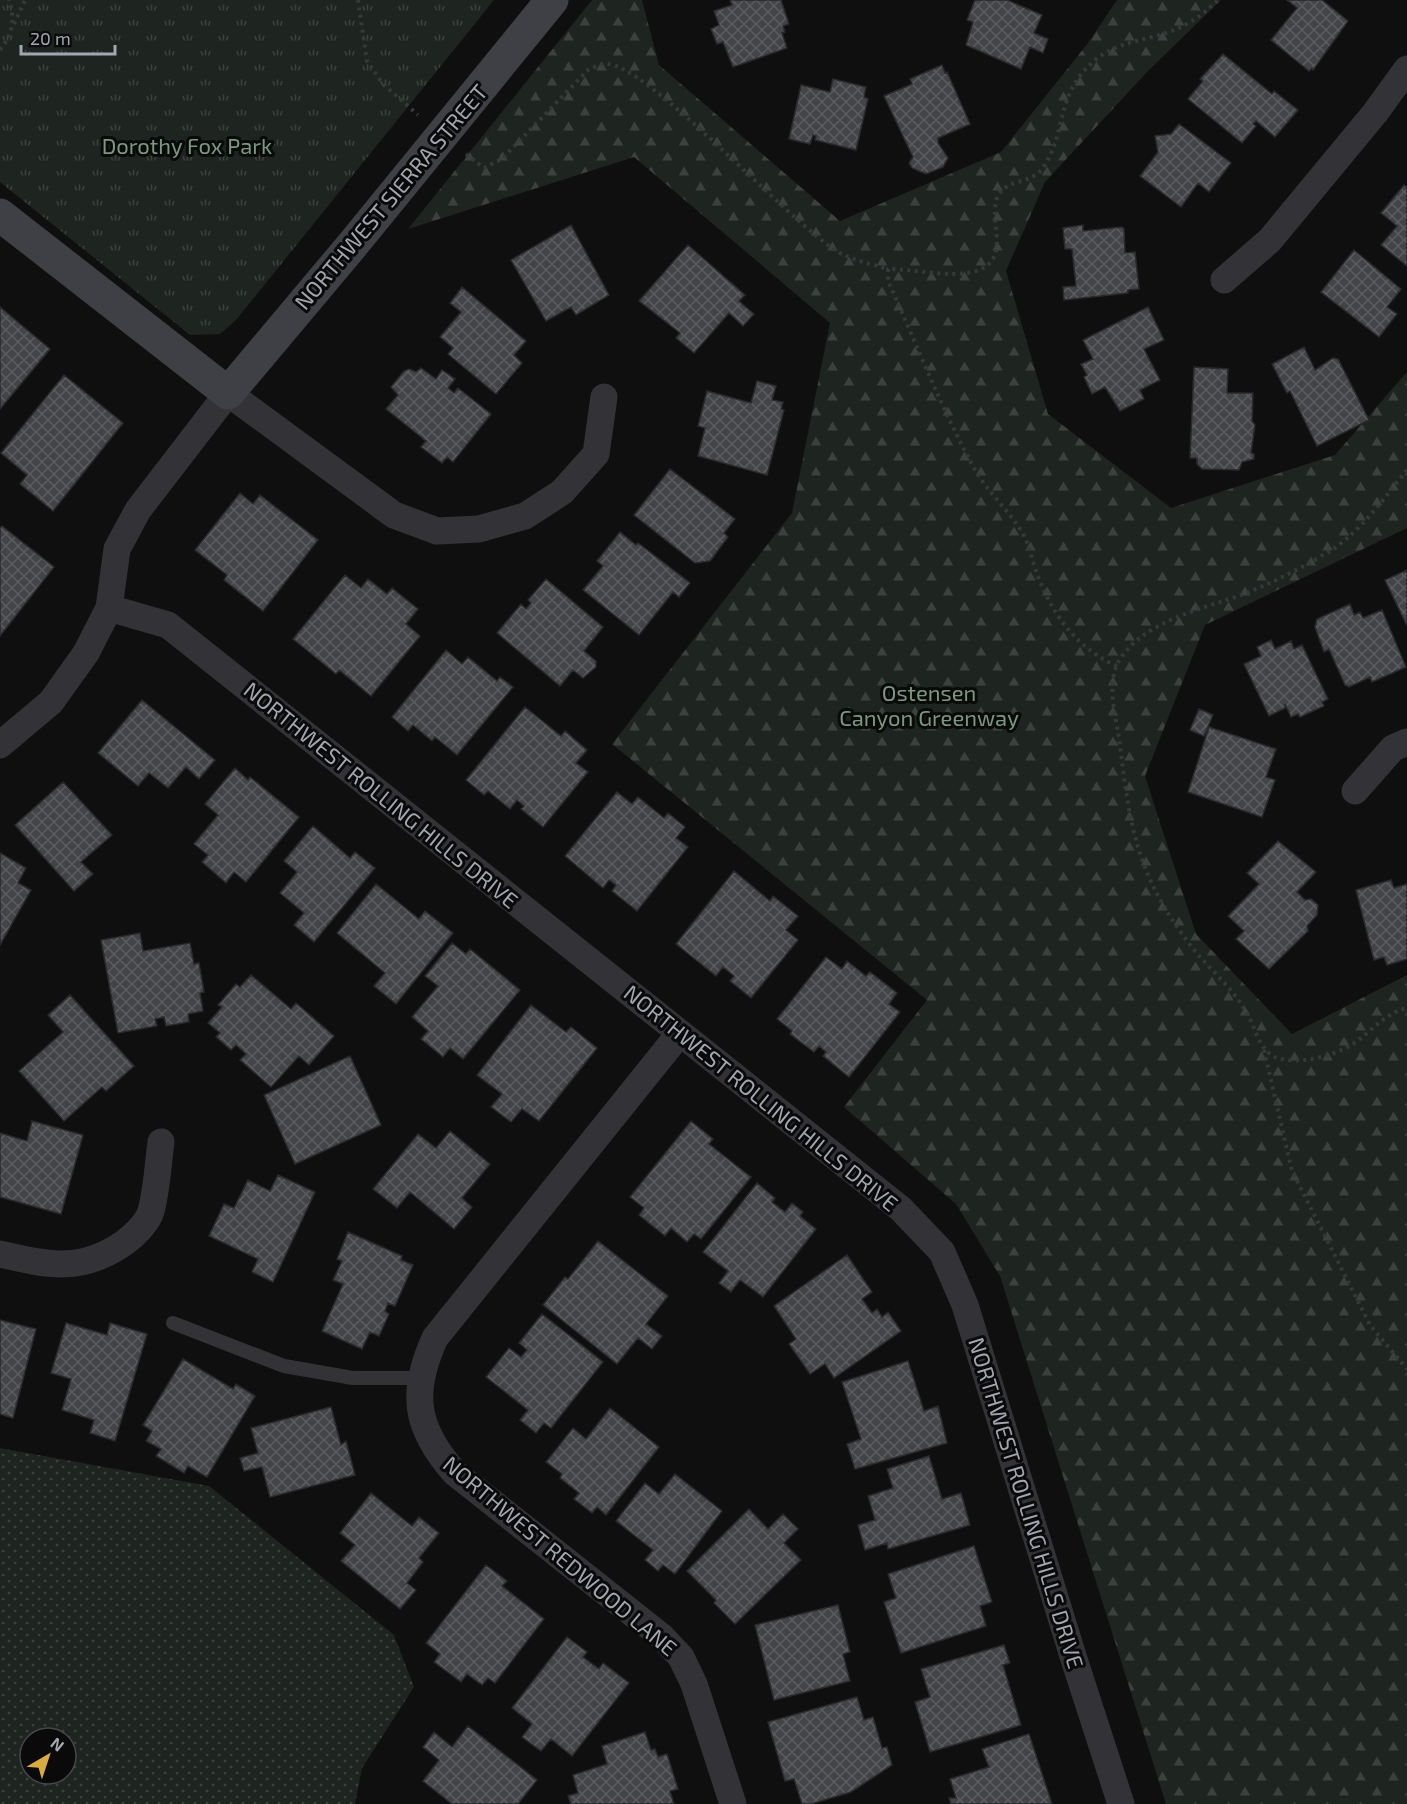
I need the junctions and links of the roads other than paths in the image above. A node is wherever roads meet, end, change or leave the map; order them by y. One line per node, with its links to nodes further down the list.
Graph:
1 (552, 0): 5 (street, NORTHWEST SIERRA STREET)
2 (1407, 69): 4 (street)
3 (0, 215): 5 (street)
4 (1224, 280)
5 (228, 393): 6 (street); 7 (street)
6 (604, 397)
7 (109, 608): 9 (street); 11 (street, NORTHWEST ROLLING HILLS DRIVE)
8 (1407, 742): 10 (street)
9 (0, 745)
10 (1355, 791)
11 (680, 1033): 15 (street, NORTHWEST REDWOOD LANE); 17 (street, NORTHWEST ROLLING HILLS DRIVE)
12 (161, 1142): 13 (street)
13 (0, 1254)
14 (173, 1323): 15 (lane)
15 (420, 1378): 16 (street, NORTHWEST REDWOOD LANE)
16 (733, 1804)
17 (1121, 1804)

